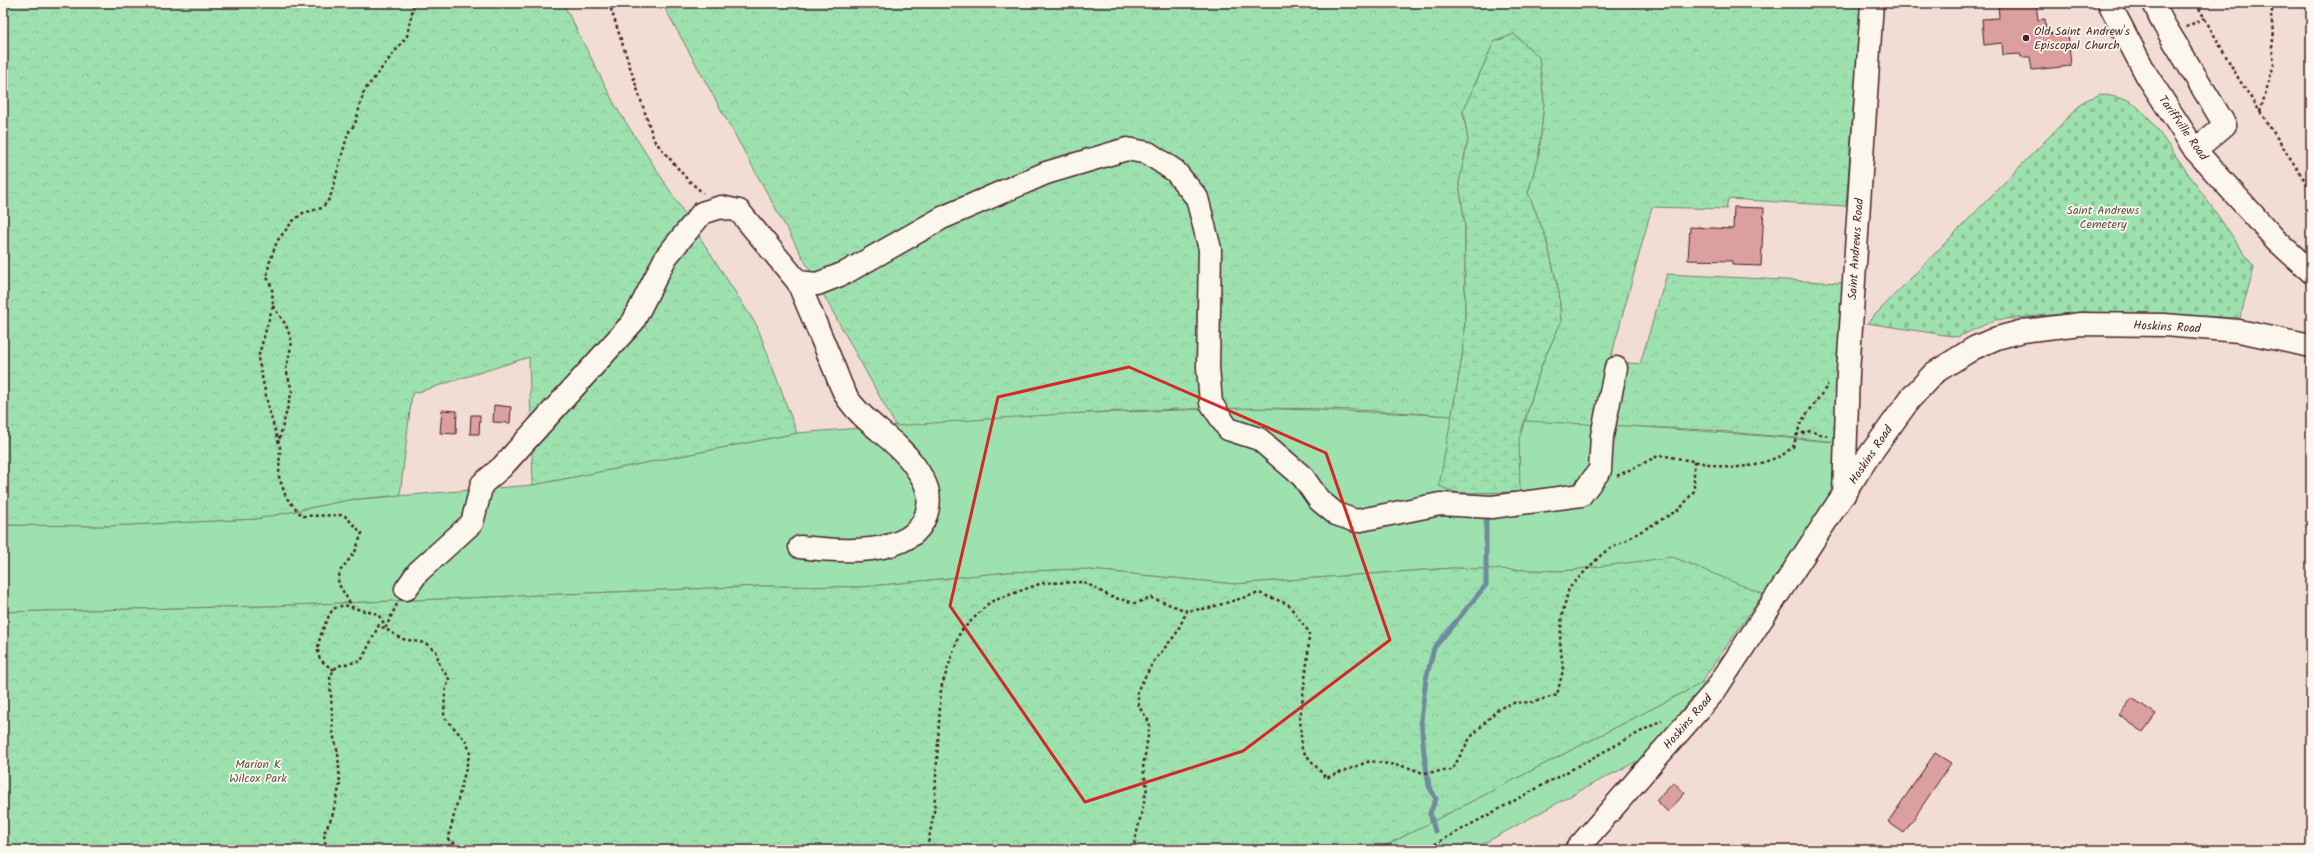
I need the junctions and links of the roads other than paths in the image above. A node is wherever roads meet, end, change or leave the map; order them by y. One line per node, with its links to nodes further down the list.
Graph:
1 (1872, 3): 9 (street, Saint Andrews Road)
2 (2109, 3): 4 (street, Tariffville Road)
3 (2154, 3): 4 (street)
4 (2195, 150): 5 (street, Tariffville Road)
5 (2311, 272)
6 (798, 282): 8 (street); 10 (street); 11 (street)
7 (2311, 346): 9 (street, Hoskins Road)
8 (1616, 368)
9 (1844, 495): 12 (street, Hoskins Road)
10 (800, 547)
11 (406, 589)
12 (1576, 850)

